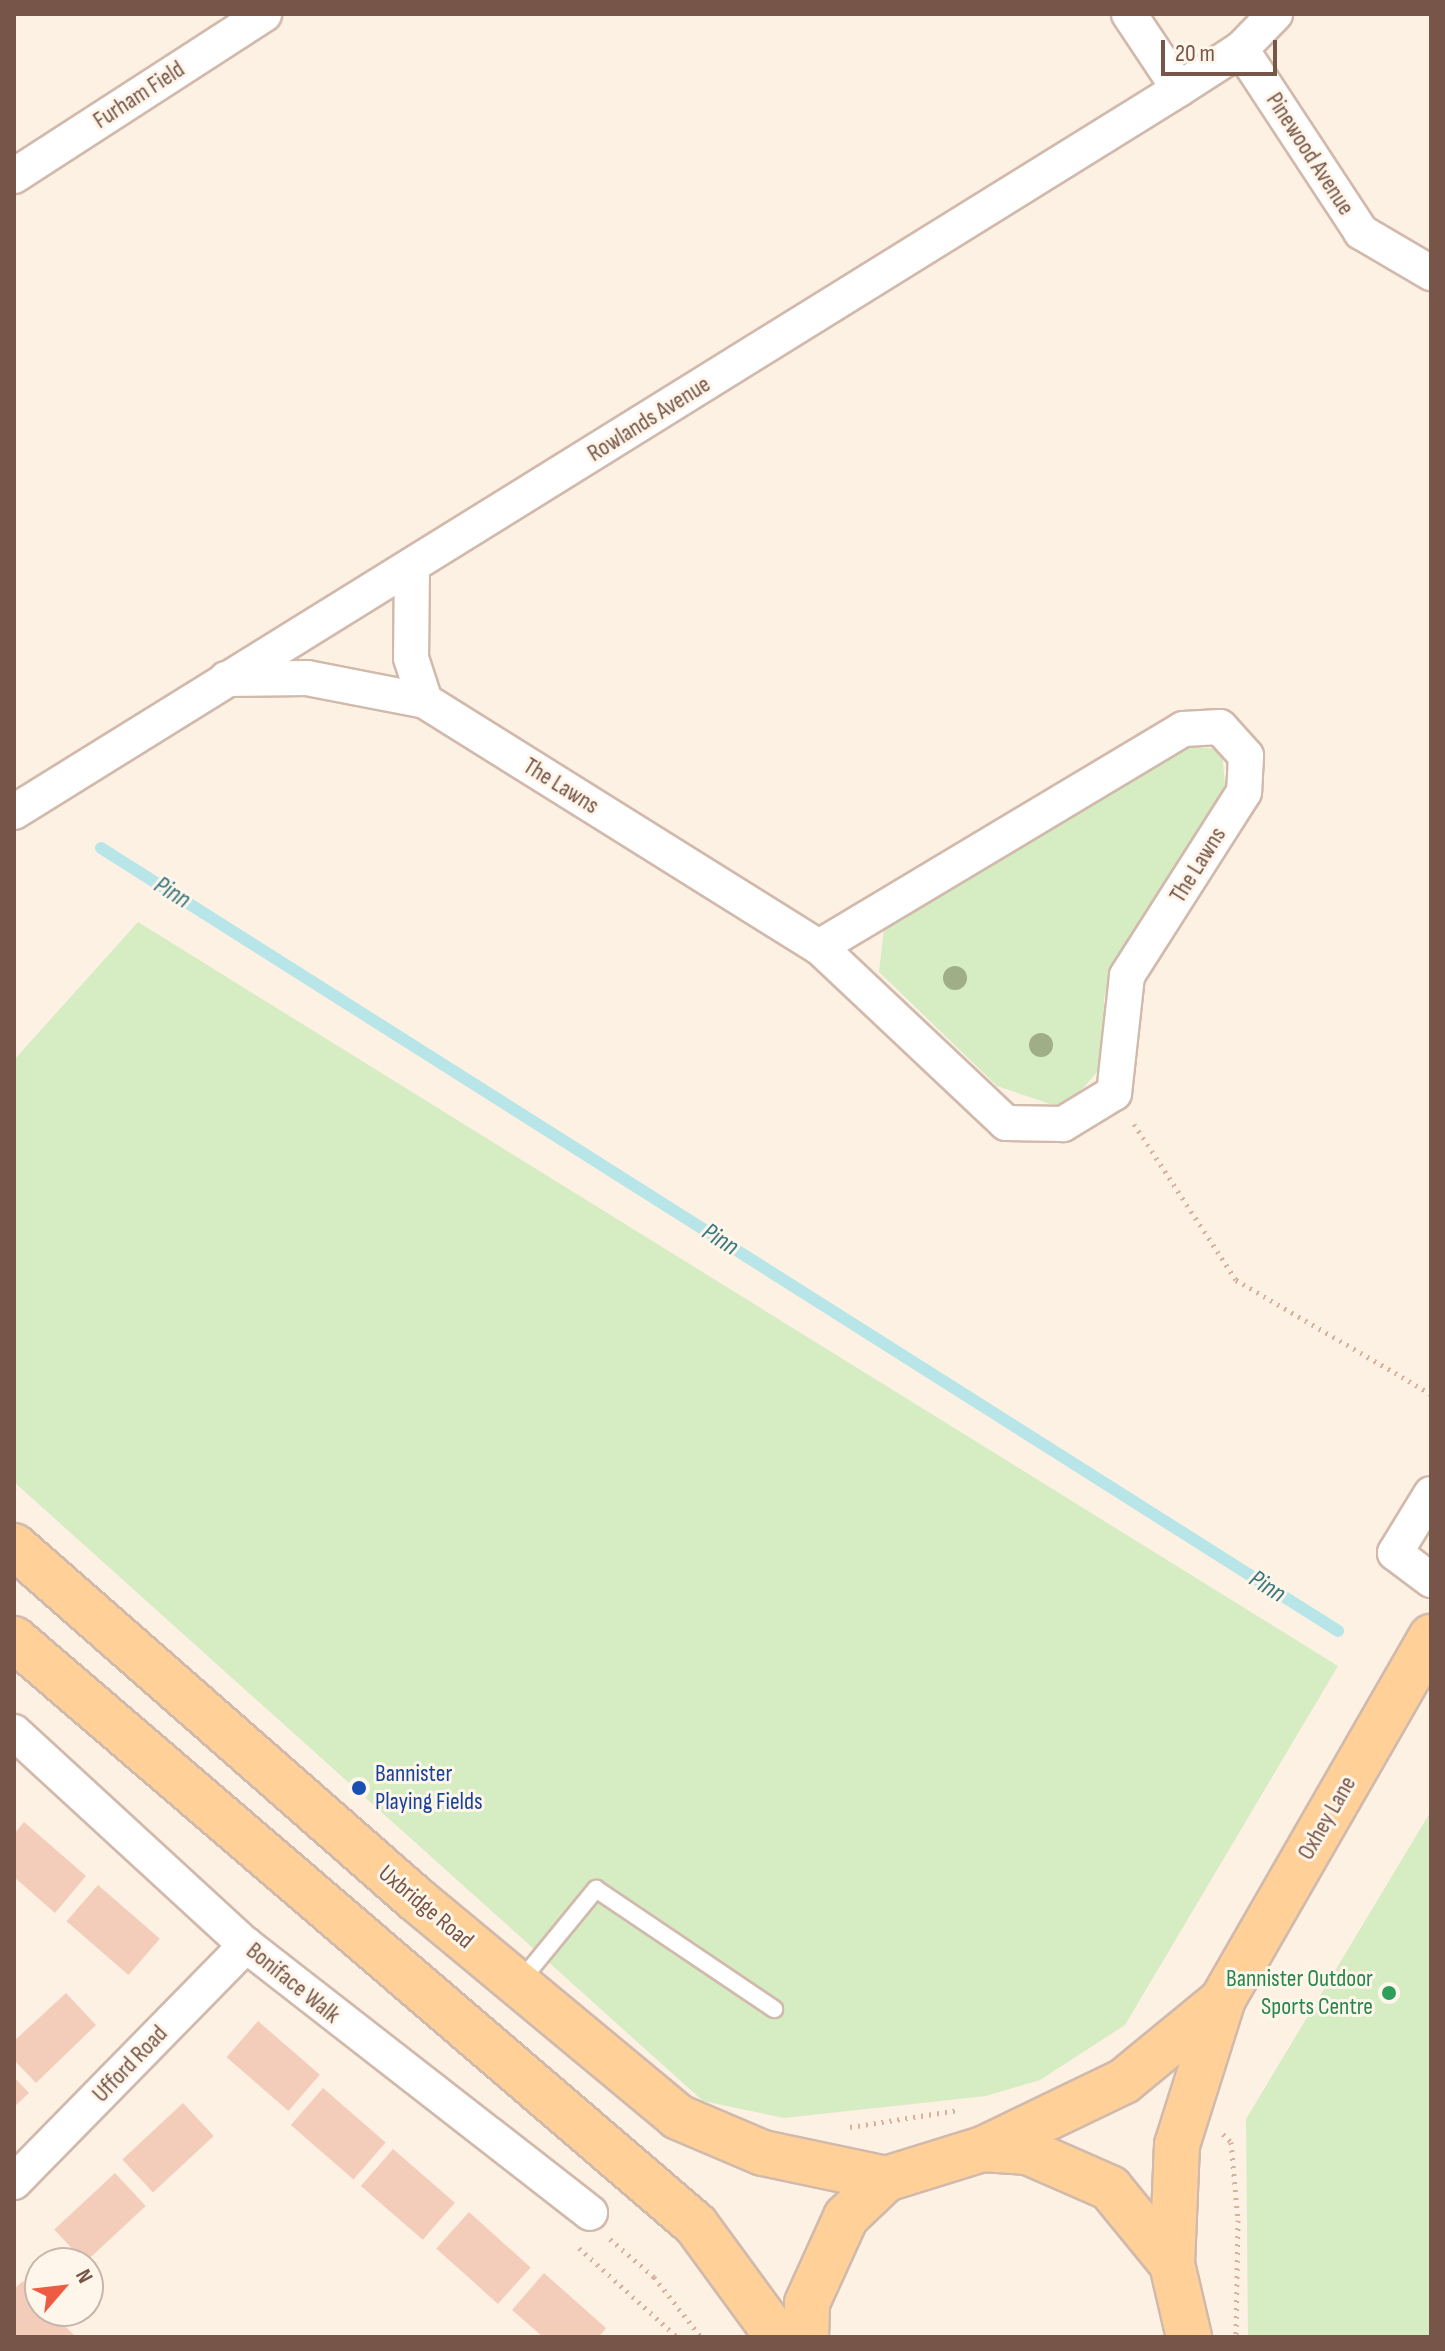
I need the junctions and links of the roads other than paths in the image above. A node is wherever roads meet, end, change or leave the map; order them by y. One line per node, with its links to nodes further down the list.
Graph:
1 (264, 14): 6 (street, Furham Field)
2 (1129, 14): 5 (street)
3 (1275, 14): 4 (street, Rowlands Avenue)
4 (1241, 49): 5 (street, Rowlands Avenue); 7 (street, Pinewood Avenue)
5 (1179, 89): 8 (street, Rowlands Avenue)
6 (14, 176)
7 (1431, 273)
8 (412, 566): 9 (street, Rowlands Avenue); 10 (street)
9 (226, 679): 10 (street); 11 (street, Rowlands Avenue)
10 (425, 701): 12 (street, The Lawns)
11 (17, 806)
12 (819, 947): 12 (street, The Lawns)
13 (1431, 1494): 15 (street)
14 (14, 1546): 20 (main road, Uxbridge Road)
15 (1431, 1580)
16 (1431, 1637): 21 (main road, Oxhey Lane)
17 (14, 1639): 28 (main road)
18 (14, 1732): 19 (street, Boniface Walk)
19 (246, 1945): 25 (street, Ufford Road); 26 (street, Boniface Walk)
20 (518, 1984): 22 (lane); 24 (main road, Uxbridge Road)
21 (1223, 1999): 23 (main road, Oxhey Lane); 27 (main road, Oxhey Lane)
22 (774, 2009)
23 (983, 2149): 24 (main road); 27 (main road)
24 (886, 2179): 29 (main road)
25 (14, 2182)
26 (595, 2229)
27 (1172, 2264): 30 (main road)
28 (778, 2337)
29 (806, 2337)
30 (1189, 2337)

